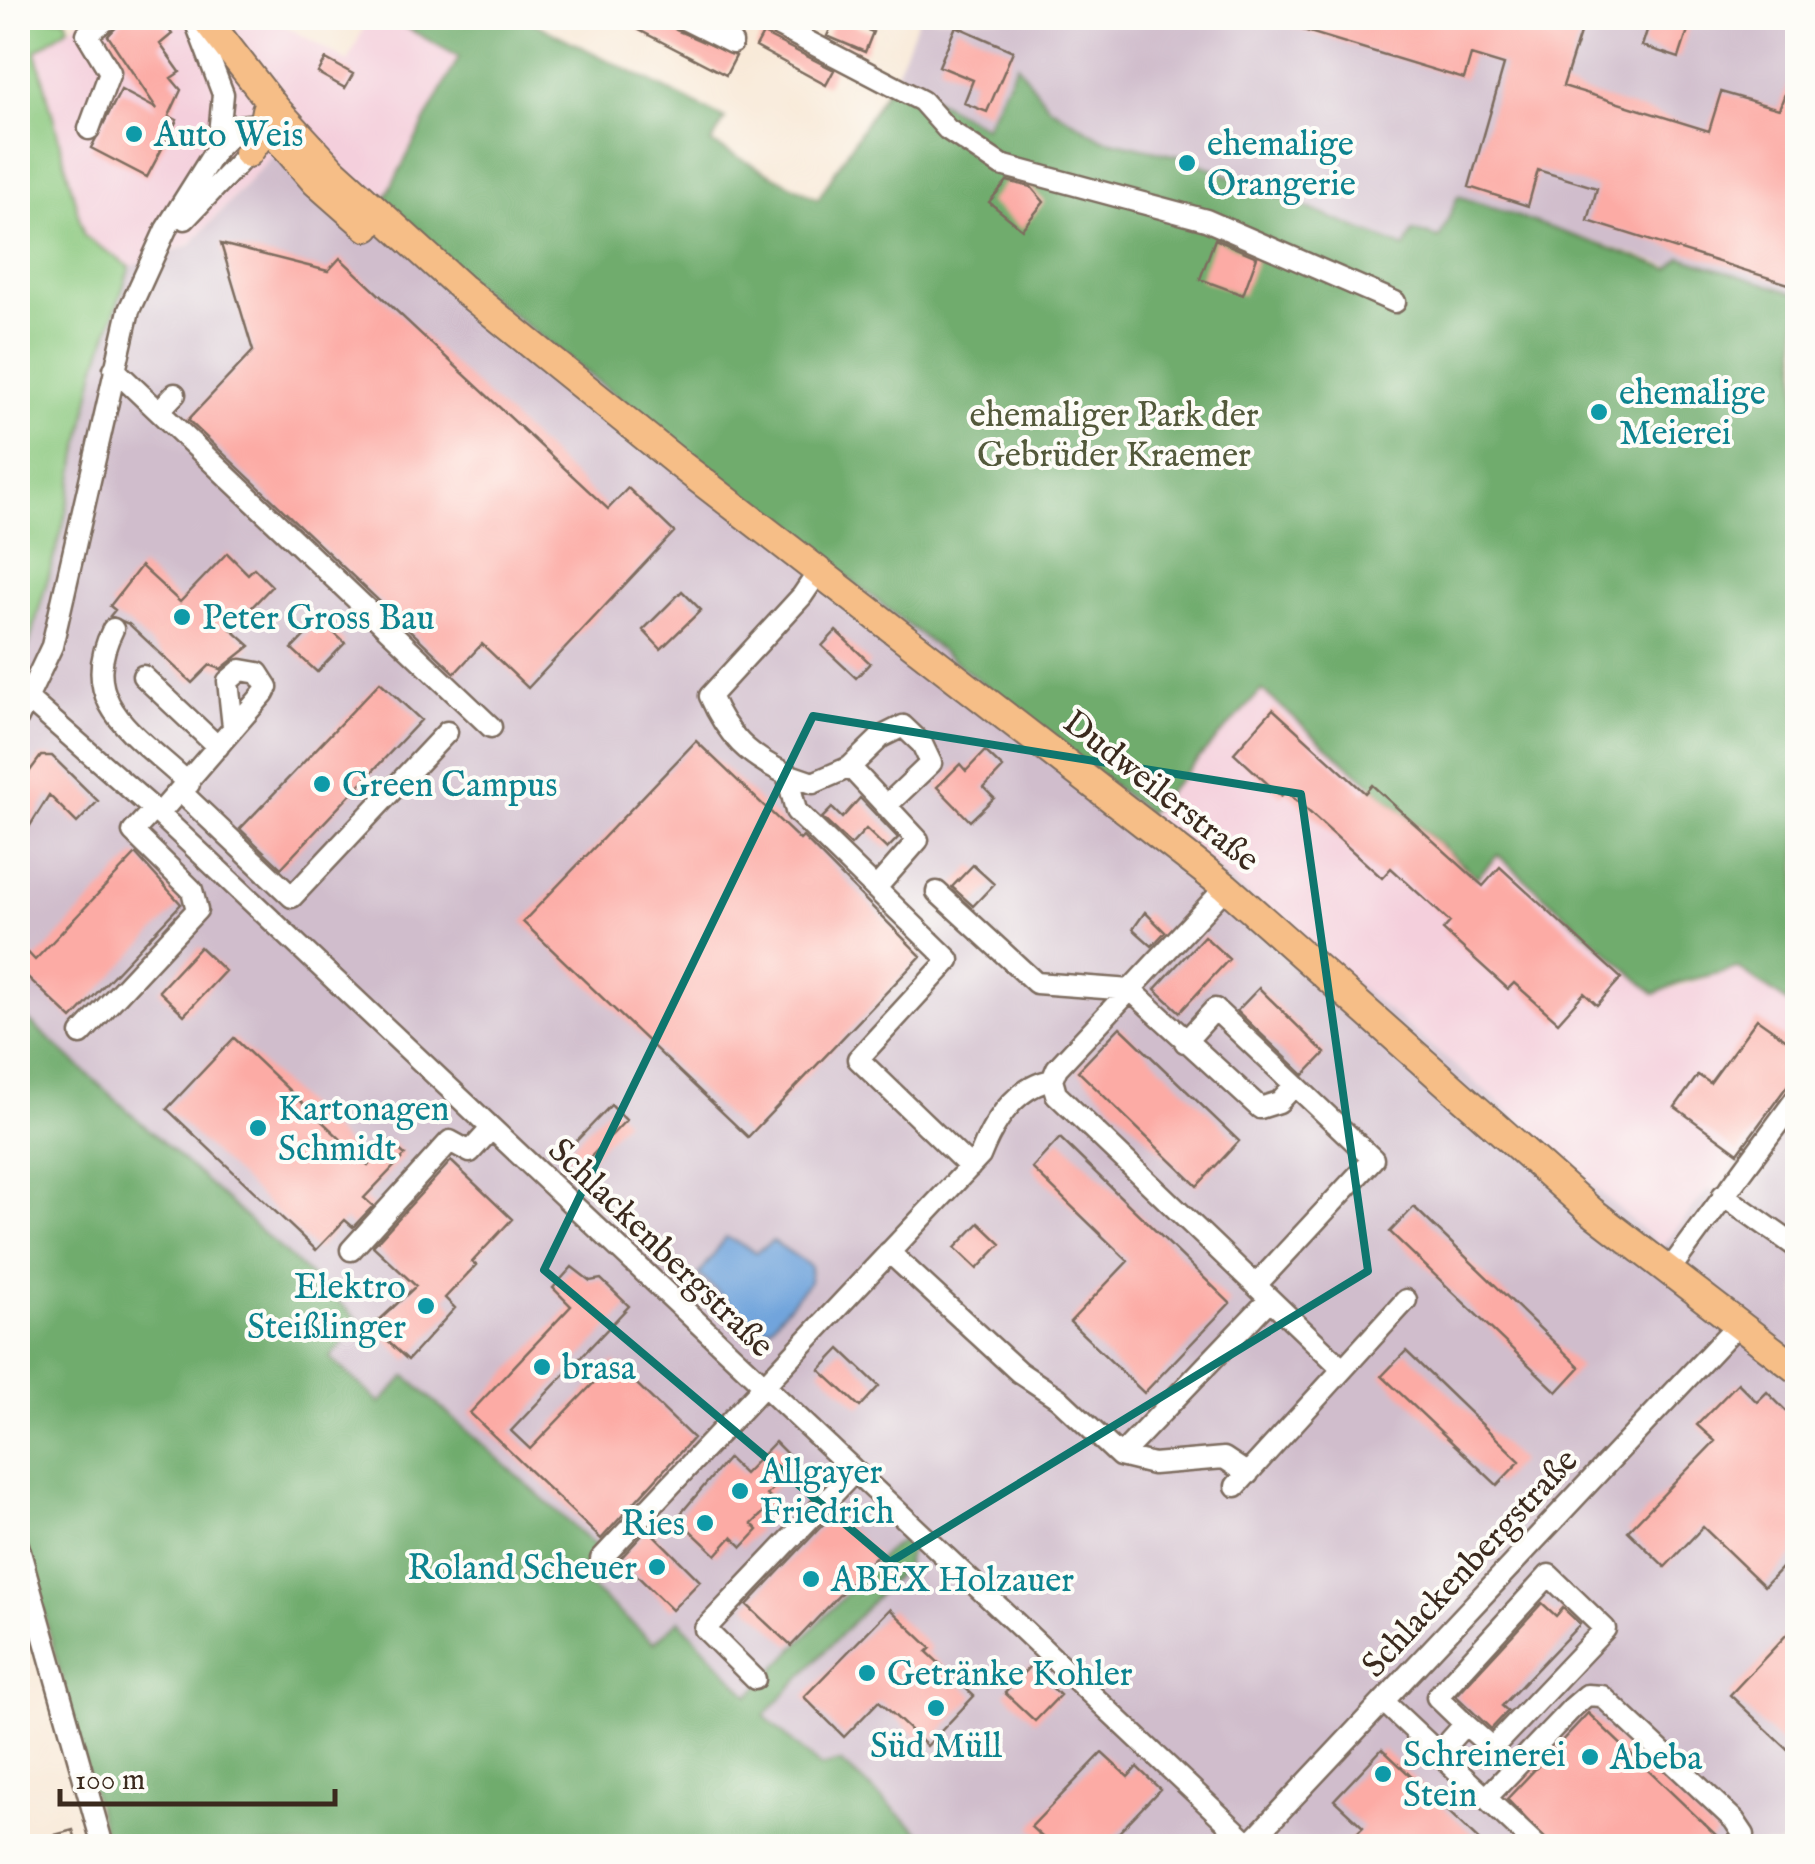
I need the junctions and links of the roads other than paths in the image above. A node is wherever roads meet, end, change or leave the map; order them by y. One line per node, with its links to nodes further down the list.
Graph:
1 (108, 18): 9 (street)
2 (194, 18): 8 (main road, Dudweilerstraße); 10 (street)
3 (206, 18): 7 (main road, Dudweilerstraße)
4 (682, 18): 6 (street)
5 (763, 18): 16 (street)
6 (732, 43)
7 (262, 92): 8 (main road); 13 (main road, Dudweilerstraße)
8 (266, 124): 10 (street); 11 (main road); 12 (main road, Dudweilerstraße); 13 (main road, Dudweilerstraße)
9 (89, 128)
10 (217, 148): 14 (street)
11 (248, 153): 12 (main road); 14 (street)
12 (292, 154): 15 (main road, Dudweilerstraße)
13 (400, 234): 15 (main road, Dudweilerstraße)
14 (160, 246): 17 (street)
15 (462, 289): 20 (main road, Dudweilerstraße)
16 (1394, 302)
17 (114, 368): 19 (street); 23 (street)
18 (175, 394): 19 (street)
19 (159, 412): 25 (street)
20 (819, 571): 29 (street); 33 (main road, Dudweilerstraße)
21 (112, 629): 30 (street)
22 (143, 676): 27 (street)
23 (23, 709): 32 (street, Schlackenbergstraße)
24 (233, 727): 27 (street)
25 (490, 727)
26 (447, 732): 30 (street)
27 (218, 746): 30 (street)
28 (850, 767): 29 (street); 31 (street); 31 (street)
29 (787, 774): 34 (street)
30 (185, 788): 32 (street)
31 (886, 806): 34 (street)
32 (156, 811): 37 (street); 42 (street, Schlackenbergstraße)
33 (1226, 886): 36 (street); 48 (main road, Dudweilerstraße)
34 (876, 888): 43 (street)
35 (936, 892): 36 (street)
36 (1131, 990): 38 (street); 39 (street)
37 (81, 1034)
38 (1185, 1042): 40 (street); 40 (street)
39 (1052, 1080): 43 (street); 49 (street)
40 (1295, 1085): 49 (street)
41 (1798, 1096): 44 (street)
42 (491, 1129): 46 (street); 54 (street, Schlackenbergstraße)
43 (970, 1167): 47 (street)
44 (1723, 1196): 45 (street); 48 (street)
45 (1798, 1248)
46 (351, 1250)
47 (890, 1252): 54 (street); 55 (street)
48 (1668, 1272): 51 (main road, Dudweilerstraße)
49 (1263, 1292): 52 (street); 55 (street)
50 (1406, 1300): 52 (street)
51 (1737, 1325): 53 (main road, Dudweilerstraße); 60 (street, Schlackenbergstraße)
52 (1343, 1369): 55 (street)
53 (1798, 1370)
54 (762, 1388): 56 (street, Schlackenbergstraße); 58 (street)
55 (1120, 1456)
56 (853, 1473): 59 (street); 64 (street, Schlackenbergstraße)
57 (18, 1544): 65 (street)
58 (601, 1559)
59 (755, 1679)
60 (1383, 1701): 62 (street); 64 (street, Schlackenbergstraße)
61 (1465, 1724): 61 (street); 62 (street)
62 (1439, 1753): 63 (street)
63 (1486, 1798): 66 (street); 67 (street)
64 (1250, 1845)
65 (102, 1846)
66 (1537, 1846)
67 (1742, 1846)

